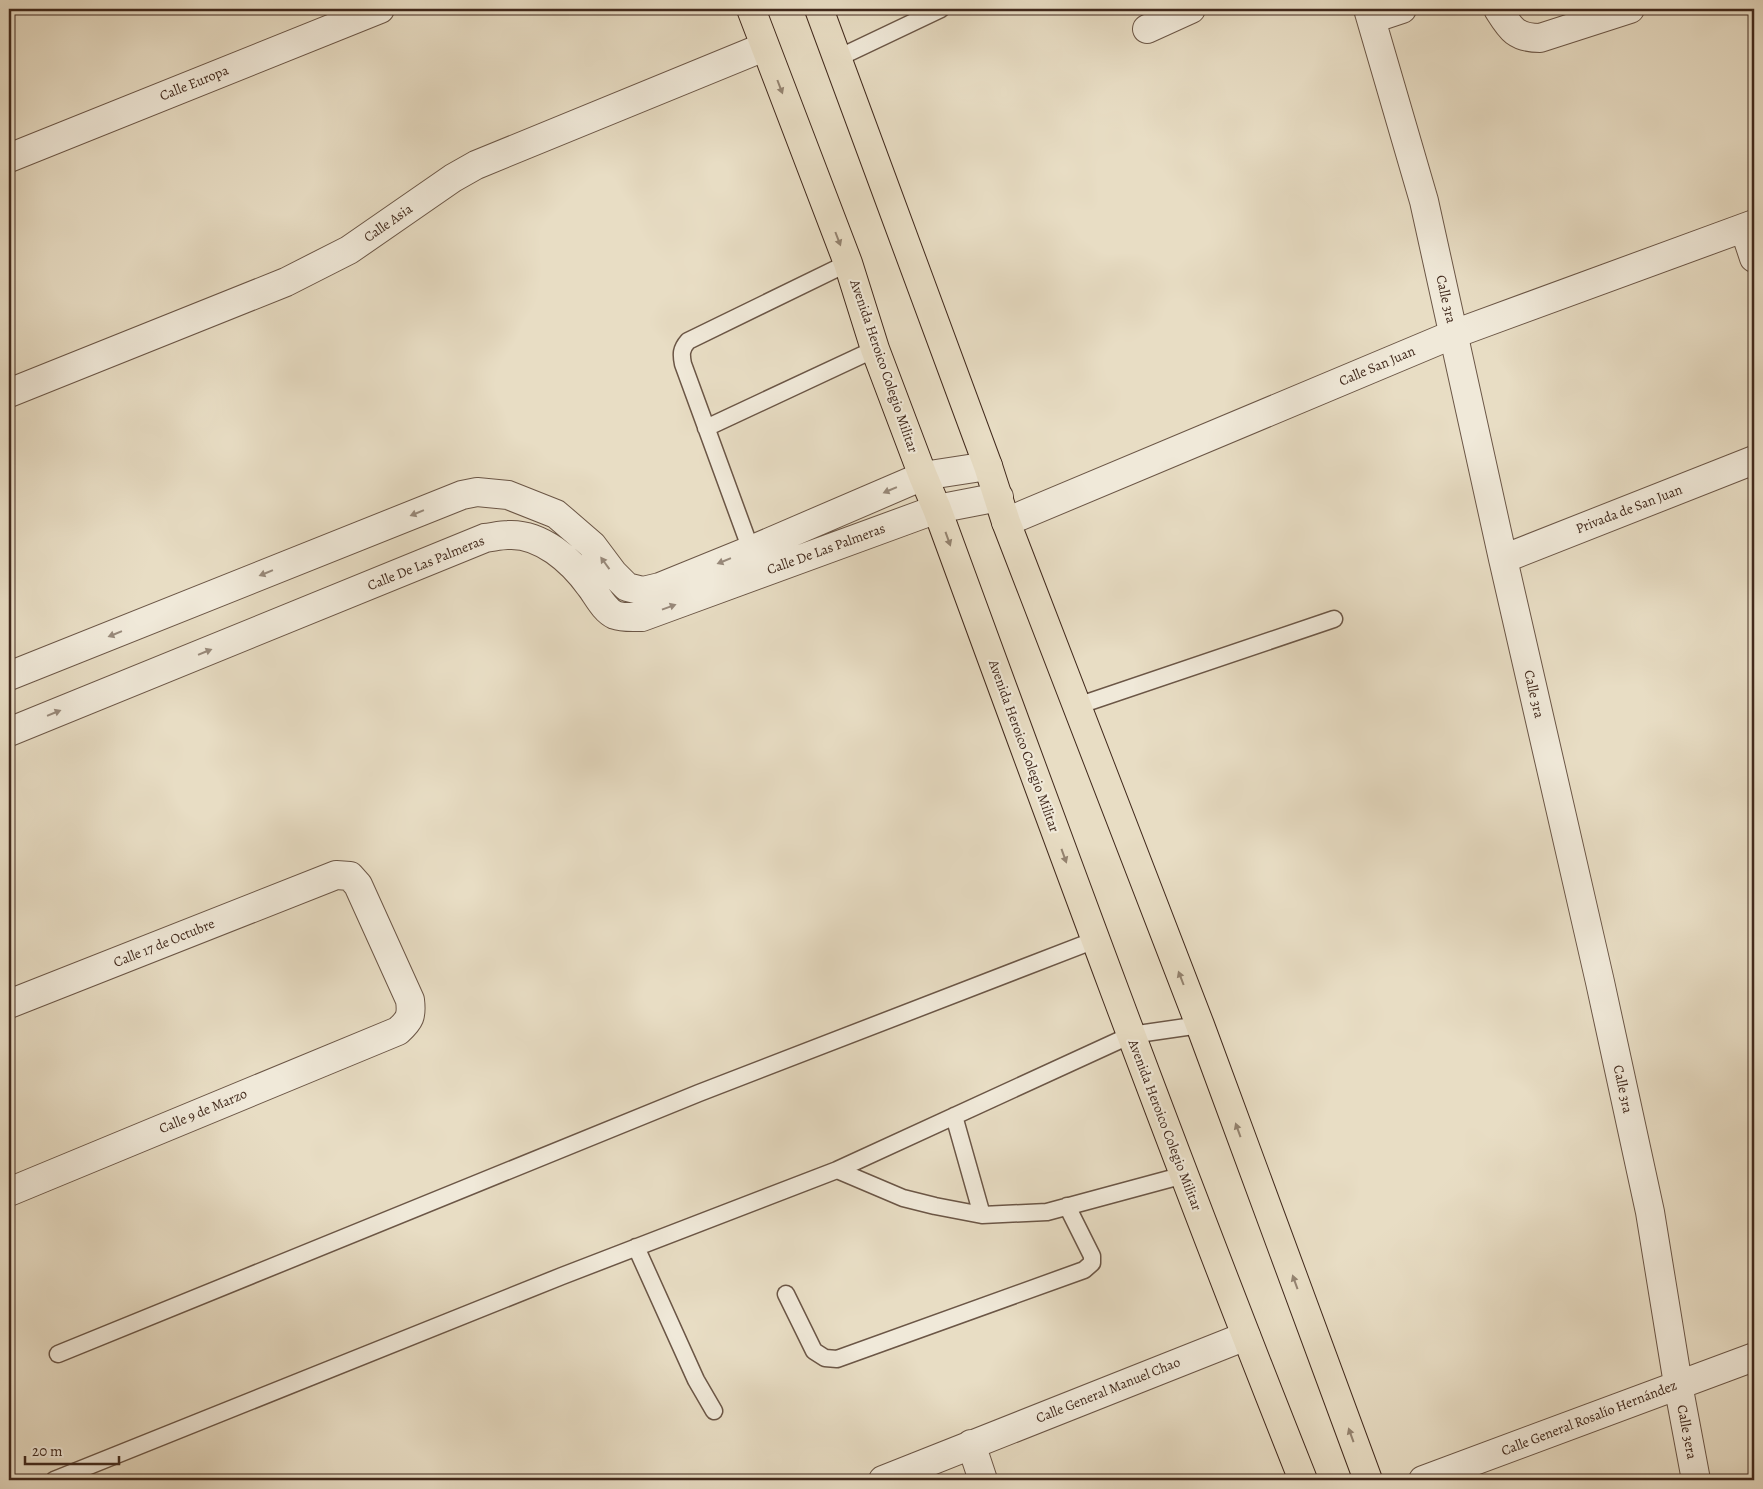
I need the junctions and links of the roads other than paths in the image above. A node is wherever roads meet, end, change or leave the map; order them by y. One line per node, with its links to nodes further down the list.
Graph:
1 (380, 9): 13 (street, Calle Europa)
2 (750, 9): 11 (main road, Avenida Heroico Colegio Militar)
3 (819, 9): 12 (main road)
4 (940, 9): 12 (lane)
5 (1191, 9): 10 (street)
6 (1402, 9): 9 (street)
7 (1498, 9): 8 (street)
8 (1630, 9)
9 (1370, 14): 17 (street, Calle 3ra)
10 (1147, 29)
11 (764, 47): 16 (main road, Avenida Heroico Colegio Militar, one-way to 16); 19 (street, Calle Asia)
12 (838, 58): 22 (main road)
13 (9, 158)
14 (1749, 226): 15 (street); 17 (street, Calle San Juan)
15 (1754, 258)
16 (848, 263): 18 (main road, Avenida Heroico Colegio Militar); 20 (lane)
17 (1454, 334): 26 (street, Calle San Juan); 29 (street, Calle 3ra)
18 (875, 349): 20 (lane); 23 (main road, Avenida Heroico Colegio Militar)
19 (9, 393)
20 (706, 428): 28 (lane)
21 (1754, 460): 29 (street, Privada de San Juan)
22 (988, 466): 23 (street, Calle De Las Palmeras); 26 (main road)
23 (923, 476): 25 (main road, Avenida Heroico Colegio Militar); 28 (street, Calle De Las Palmeras, one-way to 28)
24 (530, 503): 27 (street); 28 (street, Calle De Las Palmeras, one-way to 24); 31 (street, Calle De Las Palmeras, one-way to 31)
25 (937, 509): 26 (street, Calle De Las Palmeras); 27 (street, Calle De Las Palmeras, one-way to 25); 34 (main road, Avenida Heroico Colegio Militar, one-way to 34)
26 (1002, 509): 32 (main road)
27 (530, 537): 33 (street, Calle De Las Palmeras, one-way to 27)
28 (752, 550)
29 (1503, 559): 50 (street, Calle 3ra)
30 (1334, 619): 32 (lane)
31 (9, 676)
32 (1077, 706): 36 (main road, one-way to 32)
33 (9, 732)
34 (1095, 940): 38 (main road, Avenida Heroico Colegio Militar); 48 (lane)
35 (9, 1004): 37 (street, Calle 17 de Octubre)
36 (1200, 1025): 38 (lane); 57 (main road, one-way to 36)
37 (398, 1031): 42 (street, Calle 9 de Marzo)
38 (1131, 1035): 39 (lane); 41 (main road, Avenida Heroico Colegio Militar)
39 (954, 1116): 40 (lane); 44 (lane)
40 (838, 1170): 44 (lane); 45 (lane)
41 (1184, 1174): 43 (lane); 47 (main road, Avenida Heroico Colegio Militar)
42 (9, 1192)
43 (1067, 1206): 44 (lane); 46 (lane)
44 (982, 1215)
45 (636, 1247): 51 (lane); 53 (lane)
46 (786, 1294)
47 (1246, 1336): 52 (street, Calle General Manuel Chao); 56 (main road, Avenida Heroico Colegio Militar)
48 (58, 1354)
49 (1754, 1356): 50 (street, Calle General Rosalío Hernández)
50 (1678, 1384): 58 (street, Calle General Rosalío Hernández); 59 (street, Calle 3era)
51 (714, 1411)
52 (971, 1444): 54 (street, Calle General Manuel Chao); 55 (street)
53 (54, 1480)
54 (883, 1480)
55 (983, 1480)
56 (1303, 1480)
57 (1368, 1480)
58 (1423, 1480)
59 (1696, 1480)

